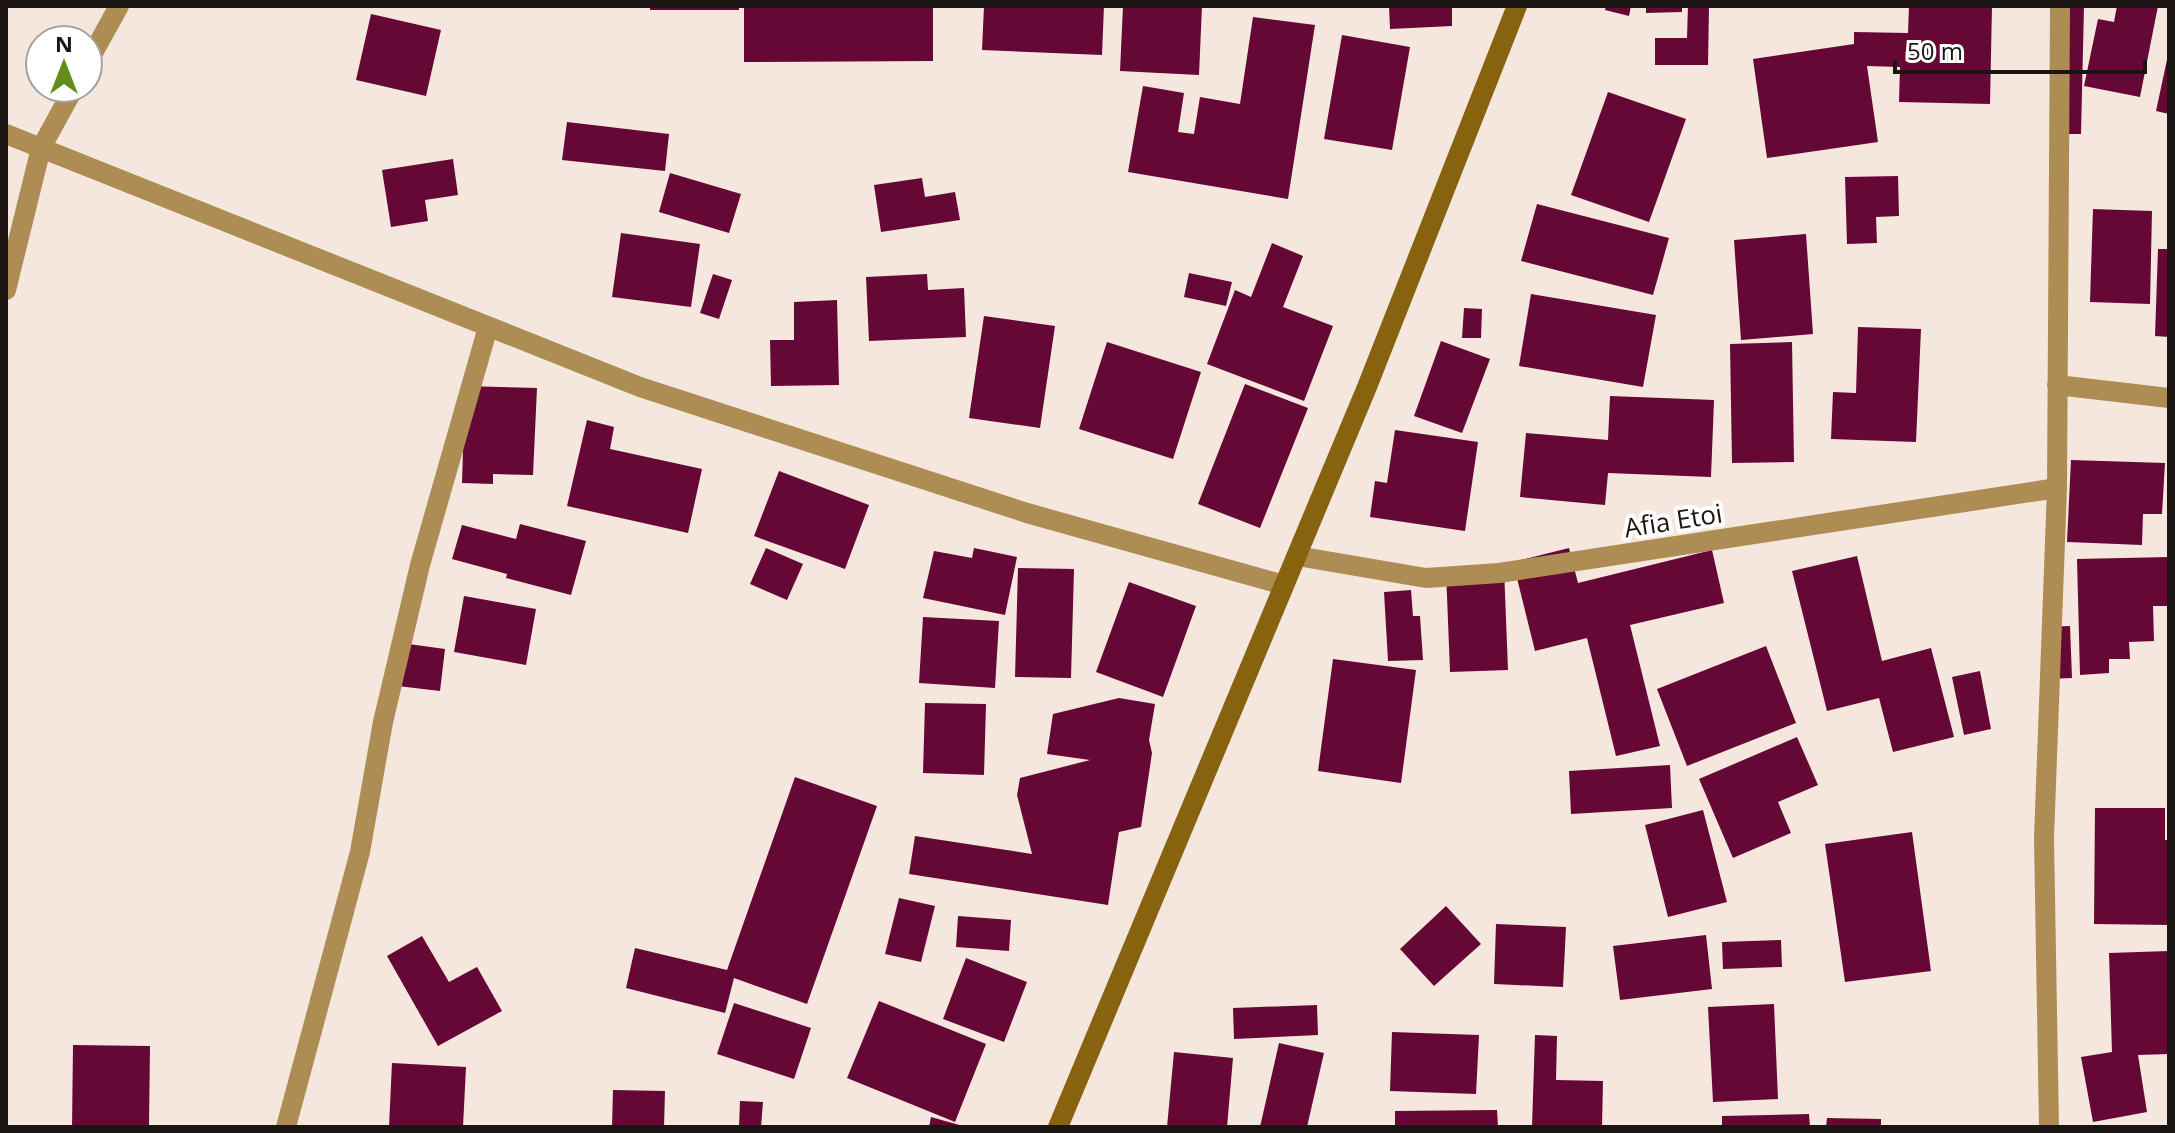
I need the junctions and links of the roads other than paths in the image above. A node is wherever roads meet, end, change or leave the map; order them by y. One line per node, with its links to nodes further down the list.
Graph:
1 (119, 6): 4 (street)
2 (1517, 6): 13 (street)
3 (2060, 6): 10 (street)
4 (104, 33)
5 (65, 104): 7 (street)
6 (6, 134): 7 (street)
7 (41, 148): 8 (street); 9 (street)
8 (6, 290)
9 (488, 327): 14 (street); 15 (street)
10 (2057, 385): 11 (street); 12 (street)
11 (2169, 398)
12 (2057, 488): 13 (street, Afia Etoi); 17 (street)
13 (1297, 556): 14 (street)
14 (1284, 585): 16 (street)
15 (286, 1127)
16 (1058, 1127)
17 (2049, 1127)

